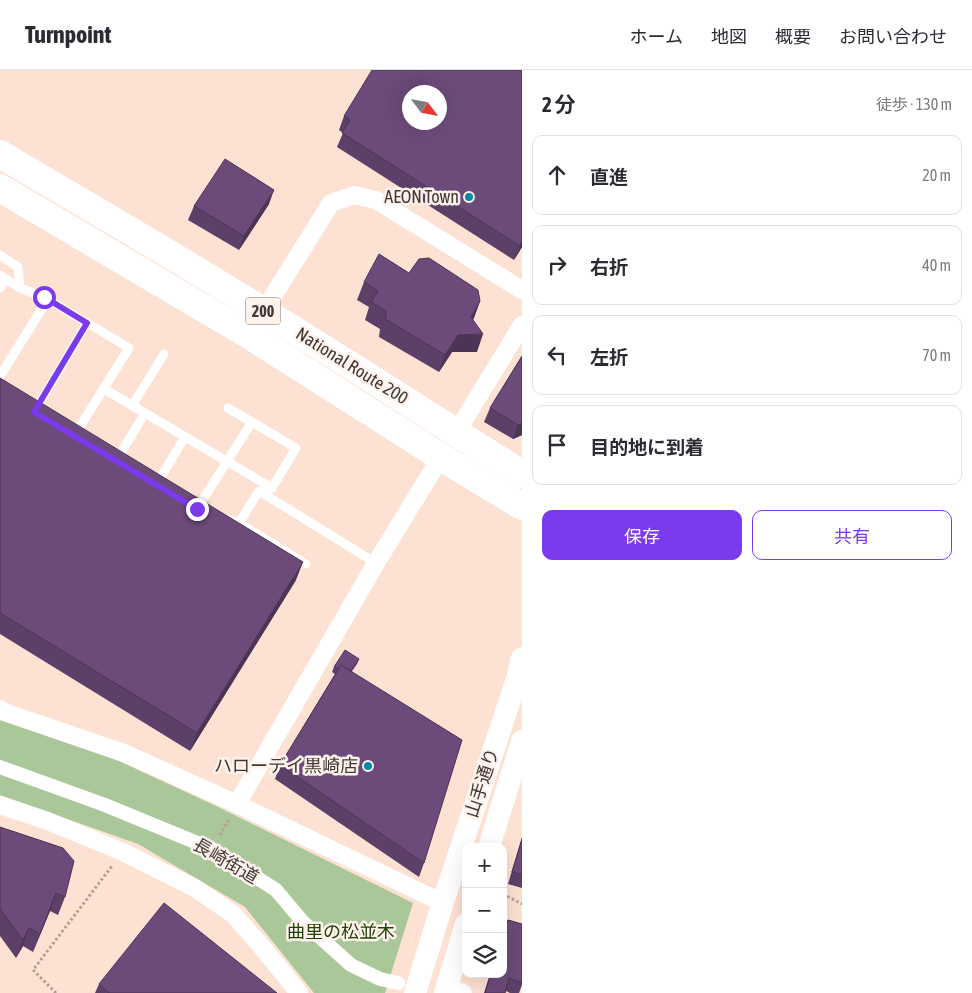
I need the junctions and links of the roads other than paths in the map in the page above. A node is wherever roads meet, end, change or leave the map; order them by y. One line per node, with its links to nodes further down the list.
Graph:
1 (0, 154): 9 (highway, National Route 200 / 200)
2 (0, 188): 12 (highway, National Route 200 / 200)
3 (0, 255): 6 (lane)
4 (3, 277): 5 (lane); 6 (lane)
5 (0, 288)
6 (20, 288): 8 (lane)
7 (522, 290): 9 (street)
8 (48, 299): 10 (lane); 14 (lane)
9 (263, 311): 12 (street); 21 (highway, National Route 200 / 200)
10 (87, 323): 15 (lane); 16 (lane)
11 (522, 325): 21 (street)
12 (249, 335): 24 (highway, National Route 200 / 200)
13 (164, 354): 17 (lane)
14 (0, 376)
15 (104, 389): 17 (lane); 22 (lane)
16 (26, 406)
17 (132, 406): 19 (lane)
18 (228, 408): 20 (lane)
19 (145, 413): 23 (lane); 25 (lane)
20 (252, 422): 26 (lane); 29 (lane)
21 (456, 433): 27 (highway, National Route 200 / 200)
22 (74, 436)
23 (185, 437): 26 (lane); 28 (lane)
24 (442, 457): 31 (highway, National Route 200 / 200); 36 (street)
25 (116, 461)
26 (228, 462): 29 (lane); 32 (lane)
27 (522, 474)
28 (156, 485)
29 (272, 488): 30 (lane)
30 (259, 491): 34 (lane); 36 (lane)
31 (522, 506)
32 (197, 509)
33 (222, 517): 34 (lane)
34 (239, 523): 35 (lane)
35 (306, 564)
36 (376, 564): 41 (street)
37 (522, 658): 44 (street, 山手通り)
38 (0, 709): 41 (street)
39 (522, 741): 43 (street, 山手通り)
40 (0, 767): 46 (street, 長崎街道)
41 (237, 804): 44 (street)
42 (0, 805): 48 (street)
43 (490, 843)
44 (442, 902): 46 (street, 山手通り)
45 (464, 933): 47 (street)
46 (406, 988)
47 (451, 991)
48 (299, 993)

